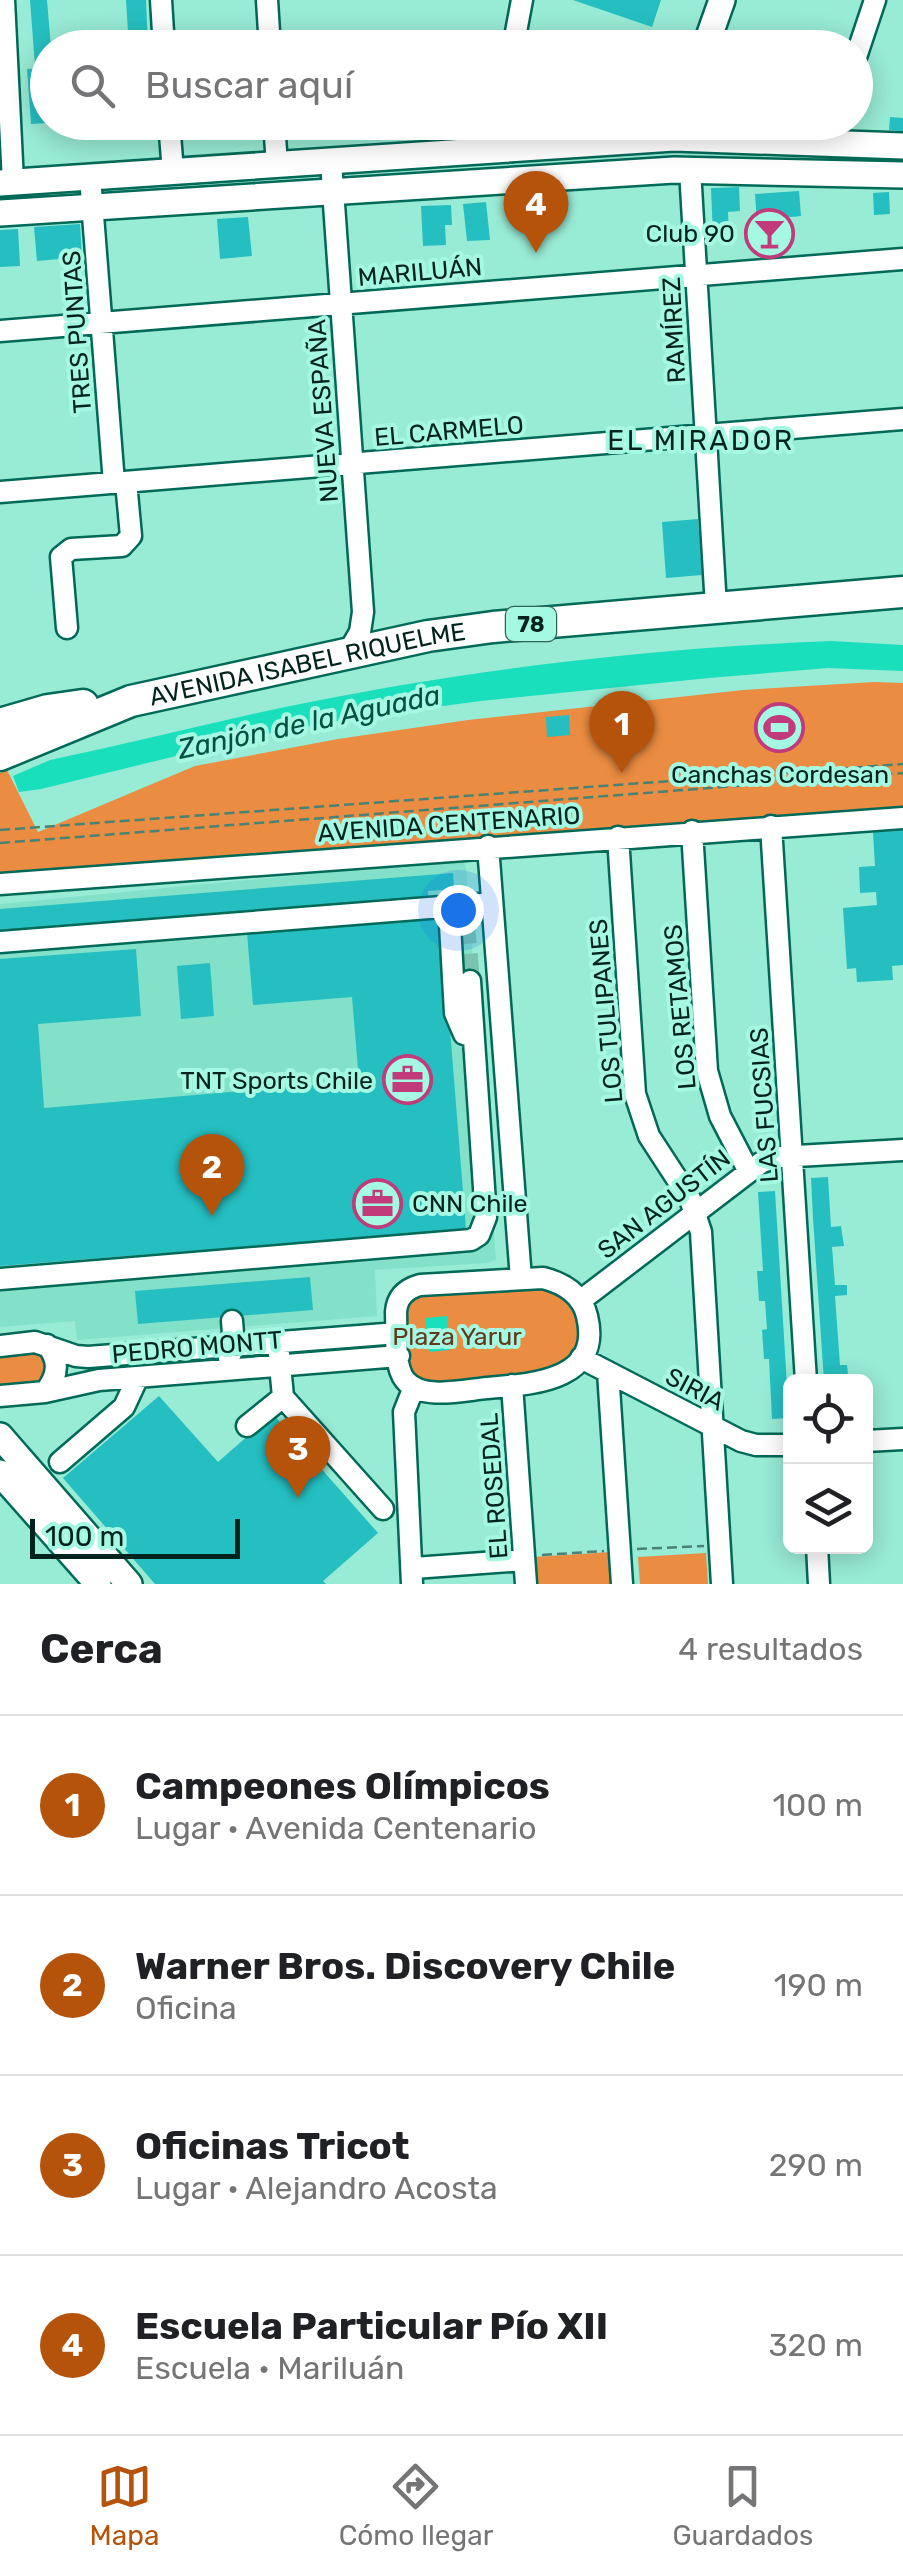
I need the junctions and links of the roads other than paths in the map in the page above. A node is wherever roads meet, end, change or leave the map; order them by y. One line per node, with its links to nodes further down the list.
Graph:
1 (4, 0): 32 (street)
2 (161, 0): 7 (street)
3 (267, 0): 8 (street)
4 (522, 0): 9 (street)
5 (722, 0): 10 (main road)
6 (875, 0): 11 (street)
7 (163, 30)
8 (269, 30)
9 (517, 30)
10 (712, 30)
11 (865, 30)
12 (176, 140): 26 (street)
13 (274, 140): 23 (street)
14 (511, 140): 21 (street)
15 (646, 140): 19 (main road)
16 (691, 140): 25 (main road)
17 (826, 140): 27 (main road)
18 (858, 140): 20 (main road)
19 (637, 142): 21 (main road); 28 (main road)
20 (903, 146)
21 (512, 150): 22 (main road); 31 (main road)
22 (331, 162): 23 (main road); 33 (street, NUEVA ESPAÑA)
23 (275, 166): 24 (main road); 34 (main road); 35 (main road)
24 (228, 168): 26 (main road); 36 (main road)
25 (690, 170): 27 (main road); 28 (main road); 41 (street, RAMÍREZ)
26 (185, 171): 30 (main road); 37 (main road)
27 (808, 172): 29 (main road)
28 (638, 173): 31 (main road)
29 (903, 176)
30 (90, 177): 32 (main road); 38 (street, TRES PUNTAS)
31 (514, 181): 33 (main road)
32 (7, 182)
33 (333, 192): 34 (main road); 42 (street, NUEVA ESPAÑA)
34 (290, 195): 35 (main road)
35 (263, 196): 36 (main road)
36 (230, 198): 37 (main road)
37 (201, 200): 38 (main road)
38 (93, 207): 39 (main road); 43 (street, TRES PUNTAS)
39 (0, 213)
40 (903, 259): 41 (street, MARILUÁN)
41 (696, 275): 42 (street, MARILUÁN); 46 (street, RAMÍREZ)
42 (341, 304): 43 (street, MARILUÁN); 47 (street, NUEVA ESPAÑA)
43 (102, 323): 44 (street, MARILUÁN); 48 (street, TRES PUNTAS)
44 (0, 331)
45 (903, 419): 46 (street, EL CARMELO)
46 (706, 435): 47 (street, EL CARMELO); 51 (street, RAMÍREZ)
47 (352, 464): 48 (street, EL CARMELO); 53 (street, NUEVA ESPAÑA)
48 (120, 482): 49 (street, EL CARMELO); 52 (street, TRES PUNTAS)
49 (0, 492)
50 (903, 592): 51 (highway, AVENIDA ISABEL RIQUELME / 78)
51 (716, 607): 53 (highway, AVENIDA ISABEL RIQUELME / 78)
52 (66, 628)
53 (348, 652): 54 (highway, AVENIDA ISABEL RIQUELME / 78)
54 (131, 701): 55 (highway, AVENIDA ISABEL RIQUELME / 78); 56 (highway, AVENIDA ISABEL RIQUELME / 78)
55 (0, 724)
56 (0, 755)
57 (903, 818): 58 (street, AVENIDA CENTENARIO)
58 (771, 826): 59 (street, AVENIDA CENTENARIO); 69 (street, LAS FUCSIAS)
59 (692, 832): 60 (street, AVENIDA CENTENARIO); 70 (street, LOS RETAMOS)
60 (618, 837): 61 (street, AVENIDA CENTENARIO); 71 (street, LOS TULIPANES)
61 (488, 846): 62 (street, AVENIDA CENTENARIO); 63 (street)
62 (0, 884)
63 (492, 903): 64 (street); 73 (street)
64 (449, 907): 65 (street); 67 (street)
65 (0, 942)
66 (470, 981): 67 (street)
67 (474, 1037): 72 (street)
68 (903, 1150): 69 (street, SAN AGUSTÍN)
69 (792, 1157): 70 (street, SAN AGUSTÍN); 86 (street, LAS FUCSIAS)
70 (748, 1170): 71 (street, SAN AGUSTÍN)
71 (696, 1210): 74 (street, SAN AGUSTÍN); 94 (street, LOS TULIPANES)
72 (0, 1278)
73 (521, 1279): 74 (street); 76 (street)
74 (580, 1301): 82 (street)
75 (232, 1321): 80 (street)
76 (398, 1333): 77 (street, PEDRO MONTT); 81 (street)
77 (277, 1342): 80 (street, PEDRO MONTT); 83 (street)
78 (47, 1345): 79 (street, PEDRO MONTT); 80 (street, PEDRO MONTT); 90 (street)
79 (0, 1346)
80 (234, 1346): 84 (street)
81 (400, 1356): 83 (street, PEDRO MONTT); 89 (street)
82 (581, 1358): 85 (street, SIRIA); 88 (street)
83 (280, 1366): 84 (street, PEDRO MONTT); 92 (street)
84 (218, 1370): 87 (street, PEDRO MONTT)
85 (608, 1372): 94 (street, SIRIA); 108 (street)
86 (806, 1374)
87 (138, 1377): 90 (street, PEDRO MONTT); 99 (street)
88 (512, 1385): 89 (street); 103 (street, EL ROSEDAL)
89 (414, 1387): 104 (street)
90 (45, 1392): 91 (street, PEDRO MONTT)
91 (0, 1396)
92 (283, 1397): 93 (street); 101 (street)
93 (247, 1426)
94 (712, 1426): 98 (street, SIRIA); 109 (street, LOS TULIPANES)
95 (0, 1436): 106 (main road)
96 (903, 1438): 97 (street)
97 (873, 1440)
98 (783, 1445)
99 (60, 1462)
100 (0, 1472): 105 (main road)
101 (383, 1509)
102 (817, 1554): 110 (street)
103 (524, 1560): 104 (street); 107 (street, EL ROSEDAL)
104 (413, 1576)
105 (98, 1584)
106 (129, 1584)
107 (526, 1584)
108 (622, 1584)
109 (722, 1584)
110 (819, 1584)

